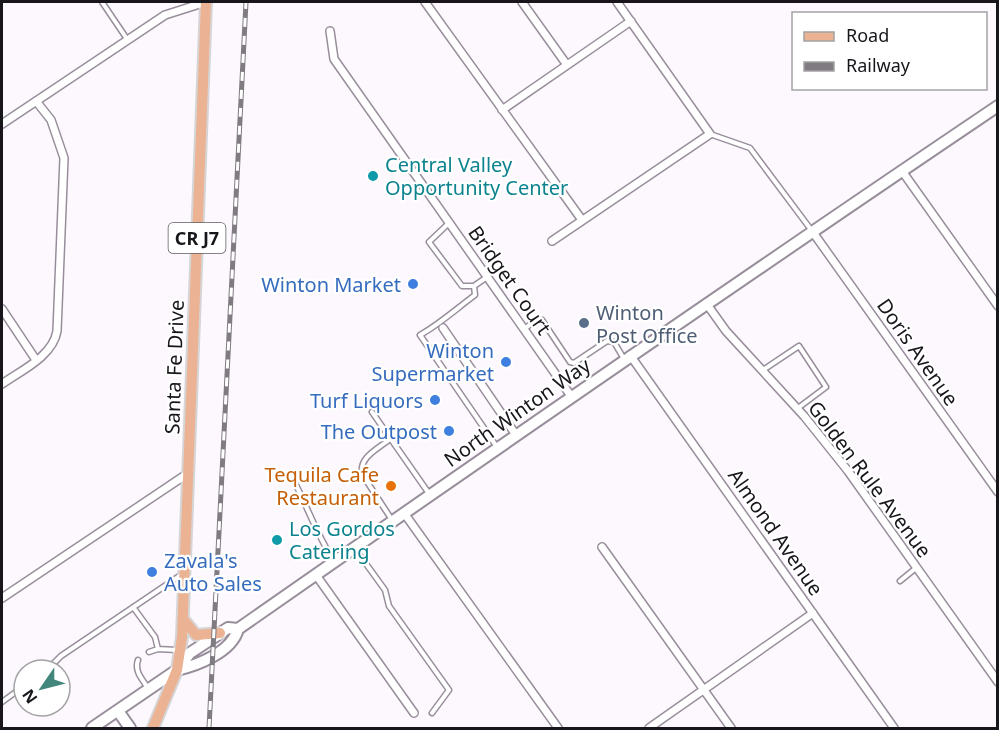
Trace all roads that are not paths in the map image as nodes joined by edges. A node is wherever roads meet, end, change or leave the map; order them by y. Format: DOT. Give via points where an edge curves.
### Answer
graph roads {
  1 [pos="102,2"];
  2 [pos="206,2"];
  3 [pos="425,2"];
  4 [pos="522,2"];
  5 [pos="617,2"];
  6 [pos="631,21"];
  7 [pos="330,31"];
  8 [pos="128,39"];
  9 [pos="567,65"];
  10 [pos="36,101"];
  11 [pos="502,110"];
  12 [pos="996,111"];
  13 [pos="2,124"];
  14 [pos="710,134"];
  15 [pos="902,171"];
  16 [pos="582,220"];
  17 [pos="449,224"];
  18 [pos="812,231"];
  19 [pos="552,241"];
  20 [pos="487,277"];
  21 [pos="474,286"];
  22 [pos="706,303"];
  23 [pos="998,306"];
  24 [pos="2,309"];
  25 [pos="441,327"];
  26 [pos="524,329"];
  27 [pos="627,357"];
  28 [pos="36,360"];
  29 [pos="761,371"];
  30 [pos="2,384"];
  31 [pos="571,396"];
  32 [pos="797,409"];
  33 [pos="372,412"];
  34 [pos="516,435"];
  35 [pos="390,440"];
  36 [pos="498,448"];
  37 [pos="187,474"];
  38 [pos="296,485"];
  39 [pos="998,492"];
  40 [pos="429,495"];
  41 [pos="404,513"];
  42 [pos="393,521"];
  43 [pos="602,547"];
  44 [pos="355,548"];
  45 [pos="334,562"];
  46 [pos="916,568"];
  47 [pos="184,573"];
  48 [pos="316,575"];
  49 [pos="900,581"];
  50 [pos="2,598"];
  51 [pos="133,607"];
  52 [pos="813,613"];
  53 [pos="183,618"];
  54 [pos="238,629"];
  55 [pos="220,633"];
  56 [pos="158,649"];
  57 [pos="181,650"];
  58 [pos="149,652"];
  59 [pos="60,658"];
  60 [pos="138,660"];
  61 [pos="177,670"];
  62 [pos="998,682"];
  63 [pos="148,689"];
  64 [pos="704,690"];
  65 [pos="118,711"];
  66 [pos="414,713"];
  67 [pos="432,713"];
  68 [pos="92,729"];
  69 [pos="130,729"];
  70 [pos="153,729"];
  71 [pos="558,729"];
  72 [pos="649,729"];
  73 [pos="731,729"];
  74 [pos="894,729"];
  1 -- 8 [label="lane"];
  2 -- 8 [label="street" via="165,15"];
  2 -- 37 [label="main road, Santa Fe Drive / CR J7"];
  3 -- 11 [label="street"];
  4 -- 9 [label="street"];
  5 -- 6 [label="street"];
  6 -- 9 [label="street"];
  6 -- 14 [label="street"];
  7 -- 17 [label="street, Bridget Court" via="334,59"];
  8 -- 10 [label="street"];
  9 -- 11 [label="street"];
  10 -- 13 [label="street"];
  10 -- 28 [label="street" via="51,120 64,158 57,331 55,344"];
  11 -- 16 [label="street"];
  12 -- 15 [label="main road, North Winton Way"];
  14 -- 16 [label="street"];
  14 -- 18 [label="lane" via="750,148"];
  15 -- 18 [label="main road, North Winton Way"];
  15 -- 23 [label="street"];
  16 -- 19 [label="street"];
  17 -- 20 [label="street, Bridget Court"];
  17 -- 21 [label="lane" via="429,242 462,286"];
  18 -- 22 [label="main road, North Winton Way"];
  18 -- 39 [label="street, Doris Avenue"];
  20 -- 21 [label="lane"];
  20 -- 26 [label="street, Bridget Court"];
  21 -- 25 [label="lane" via="475,295 446,316"];
  22 -- 27 [label="main road, North Winton Way"];
  22 -- 29 [label="street, Golden Rule Avenue"];
  24 -- 28 [label="street"];
  25 -- 34 [label="street"];
  25 -- 36 [label="lane" via="420,335"];
  26 -- 27 [label="lane" via="542,320 570,362 607,341 614,342"];
  26 -- 31 [label="street, Bridget Court"];
  27 -- 31 [label="main road, North Winton Way"];
  27 -- 52 [label="street, Almond Avenue"];
  28 -- 30 [label="street"];
  29 -- 32 [label="street, Golden Rule Avenue"];
  29 -- 32 [label="lane" via="799,346 826,387"];
  31 -- 34 [label="main road, North Winton Way"];
  32 -- 46 [label="street, Golden Rule Avenue" via="848,471"];
  33 -- 35 [label="lane"];
  34 -- 36 [label="main road, North Winton Way"];
  35 -- 40 [label="lane"];
  35 -- 42 [label="lane" via="364,460 361,467"];
  36 -- 40 [label="main road, North Winton Way"];
  37 -- 47 [label="main road, Santa Fe Drive / CR J7"];
  37 -- 50 [label="street"];
  38 -- 45 [label="lane" via="318,539"];
  40 -- 41 [label="main road, North Winton Way"];
  41 -- 42 [label="main road, North Winton Way"];
  41 -- 71 [label="street"];
  42 -- 44 [label="main road, North Winton Way"];
  43 -- 64 [label="street"];
  44 -- 45 [label="main road, North Winton Way"];
  44 -- 67 [label="lane" via="385,590 389,606 449,690"];
  45 -- 48 [label="main road, North Winton Way"];
  46 -- 49 [label="lane"];
  46 -- 62 [label="street, Golden Rule Avenue"];
  47 -- 51 [label="lane"];
  47 -- 53 [label="main road, Santa Fe Drive / CR J7"];
  48 -- 54 [label="main road, North Winton Way"];
  48 -- 66 [label="street"];
  51 -- 56 [label="lane" via="155,638"];
  51 -- 59 [label="lane"];
  52 -- 64 [label="street"];
  52 -- 74 [label="street, Almond Avenue"];
  53 -- 55 [label="main road" via="196,635"];
  53 -- 57 [label="main road, Santa Fe Drive / CR J7"];
  54 -- 55 [label="main road, North Winton Way" via="228,628"];
  54 -- 61 [label="main road, North Winton Way" via="235,640 197,665"];
  55 -- 61 [label="main road, North Winton Way" via="190,653"];
  56 -- 57 [label="lane"];
  56 -- 58 [label="lane"];
  57 -- 61 [label="main road, Santa Fe Drive / CR J7"];
  60 -- 63 [label="lane" via="139,675"];
  61 -- 63 [label="main road, North Winton Way"];
  61 -- 70 [label="main road, Santa Fe Drive / CR J7"];
  63 -- 65 [label="main road, North Winton Way"];
  64 -- 72 [label="street"];
  64 -- 73 [label="street"];
  65 -- 68 [label="main road, North Winton Way"];
  65 -- 69 [label="main road"];
}
